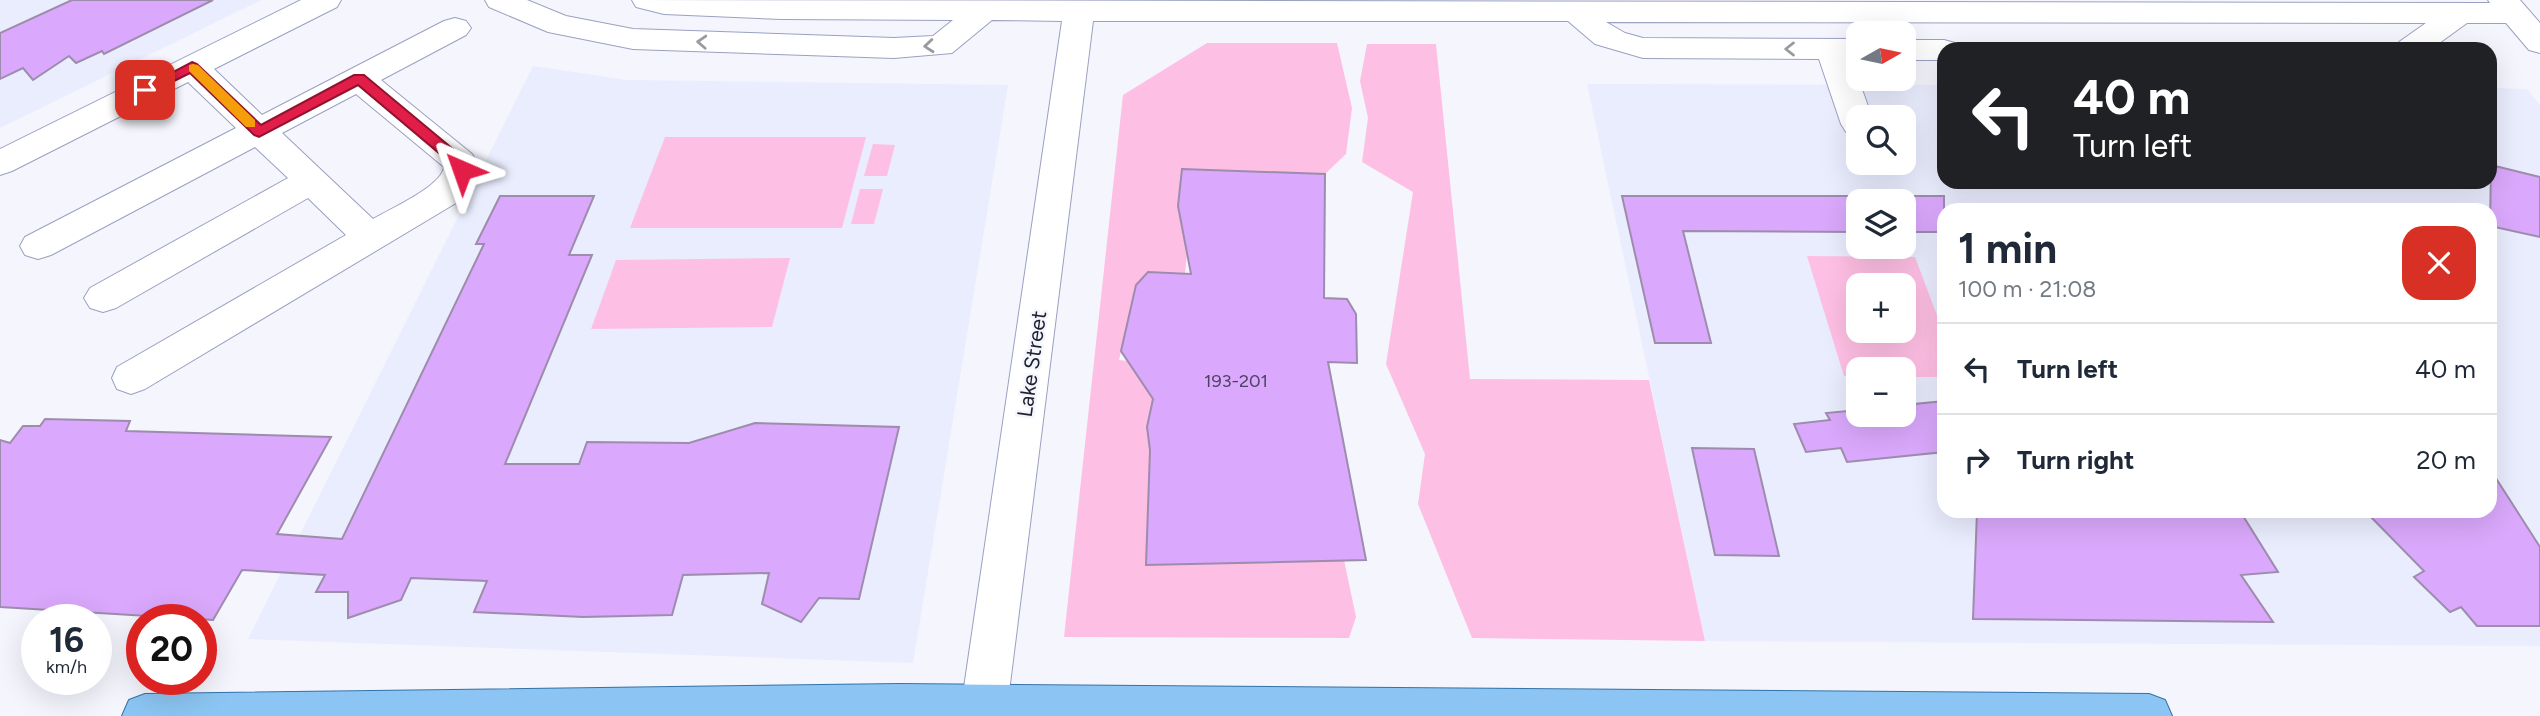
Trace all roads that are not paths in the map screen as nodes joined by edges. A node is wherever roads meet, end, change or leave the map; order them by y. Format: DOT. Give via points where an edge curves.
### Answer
graph roads {
  1 [pos="326,0"];
  2 [pos="500,0"];
  3 [pos="647,0"];
  4 [pos="2509,7"];
  5 [pos="985,10"];
  6 [pos="1079,11"];
  7 [pos="1576,12"];
  8 [pos="2459,14"];
  9 [pos="455,28"];
  10 [pos="2420,42"];
  11 [pos="2540,43"];
  12 [pos="1845,49"];
  13 [pos="1916,50"];
  14 [pos="1937,50"];
  15 [pos="192,67"];
  16 [pos="359,79"];
  17 [pos="1855,105"];
  18 [pos="259,132"];
  19 [pos="0,163"];
  20 [pos="311,181"];
  21 [pos="369,236"];
  22 [pos="38,246"];
  23 [pos="103,298"];
  24 [pos="131,378"];
  25 [pos="983,712"];
  26 [pos="145,716"];
  27 [pos="2150,716"];
  1 -- 15 [label="street"];
  5 -- 2 [label="street, one-way" via="941,46 894,48 633,39 559,25"];
  3 -- 5 [label="street" via="782,9"];
  4 -- 8 [label="street"];
  4 -- 11 [label="street"];
  5 -- 6 [label="street"];
  6 -- 7 [label="street"];
  6 -- 25 [label="street, Lake Street"];
  7 -- 8 [label="street"];
  12 -- 7 [label="street, one-way" via="1643,48 1615,43"];
  8 -- 10 [label="street"];
  9 -- 16 [label="street"];
  12 -- 17 [label="street"];
  13 -- 14 [label="street"];
  15 -- 18 [label="street"];
  15 -- 19 [label="street"];
  16 -- 18 [label="street"];
  16 -- 21 [label="street" via="460,162 462,170 444,194"];
  18 -- 20 [label="street"];
  18 -- 22 [label="street"];
  20 -- 21 [label="street"];
  20 -- 23 [label="street"];
  21 -- 24 [label="street"];
  25 -- 26 [label="main road" via="899,706"];
  25 -- 27 [label="main road"];
}
